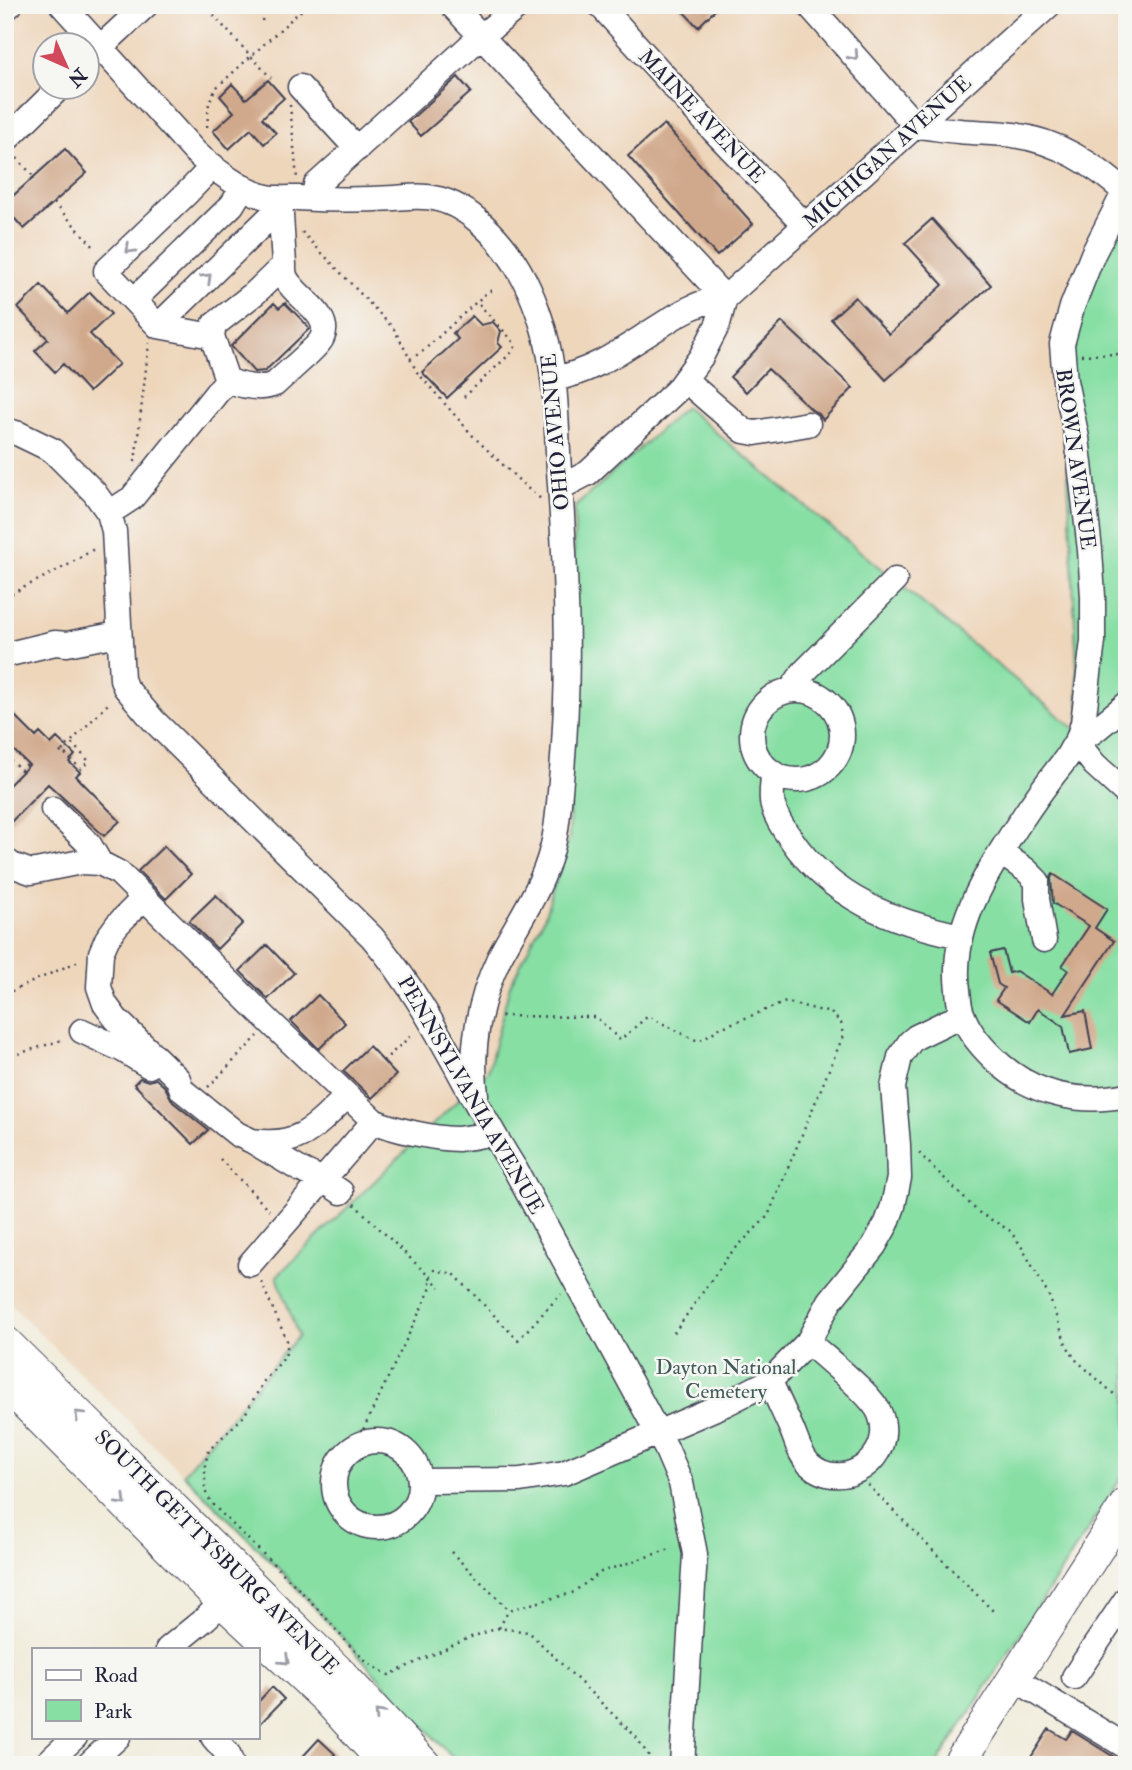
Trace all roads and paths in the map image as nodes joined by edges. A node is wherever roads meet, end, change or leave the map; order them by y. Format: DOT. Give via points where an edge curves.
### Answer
graph roads {
  1 [pos="10,5"];
  2 [pos="62,5"];
  3 [pos="146,5"];
  4 [pos="204,5"];
  5 [pos="265,5"];
  6 [pos="307,5"];
  7 [pos="452,5"];
  8 [pos="520,5"];
  9 [pos="600,5"];
  10 [pos="809,5"];
  11 [pos="1049,5"];
  12 [pos="5,9"];
  13 [pos="262,21"];
  14 [pos="85,32"];
  15 [pos="480,37"];
  16 [pos="102,46"];
  17 [pos="251,56"];
  18 [pos="102,61"];
  19 [pos="271,78"];
  20 [pos="295,92"];
  21 [pos="47,102"];
  22 [pos="916,125"];
  23 [pos="206,127"];
  24 [pos="9,147"];
  25 [pos="357,149"];
  26 [pos="213,166"];
  27 [pos="34,177"];
  28 [pos="297,177"];
  29 [pos="243,187"];
  30 [pos="1126,191"];
  31 [pos="280,198"];
  32 [pos="314,199"];
  33 [pos="54,202"];
  34 [pos="806,225"];
  35 [pos="297,226"];
  36 [pos="95,248"];
  37 [pos="284,265"];
  38 [pos="1127,274"];
  39 [pos="492,290"];
  40 [pos="1127,295"];
  41 [pos="725,298"];
  42 [pos="134,300"];
  43 [pos="477,302"];
  44 [pos="154,332"];
  45 [pos="212,336"];
  46 [pos="1127,352"];
  47 [pos="1062,356"];
  48 [pos="410,359"];
  49 [pos="553,379"];
  50 [pos="227,380"];
  51 [pos="685,380"];
  52 [pos="464,397"];
  53 [pos="808,424"];
  54 [pos="5,430"];
  55 [pos="133,473"];
  56 [pos="554,495"];
  57 [pos="109,513"];
  58 [pos="101,544"];
  59 [pos="895,580"];
  60 [pos="5,597"];
  61 [pos="118,634"];
  62 [pos="5,655"];
  63 [pos="791,690"];
  64 [pos="109,703"];
  65 [pos="1127,704"];
  66 [pos="1077,742"];
  67 [pos="71,743"];
  68 [pos="5,755"];
  69 [pos="27,764"];
  70 [pos="774,774"];
  71 [pos="1127,794"];
  72 [pos="54,809"];
  73 [pos="1001,853"];
  74 [pos="5,860"];
  75 [pos="100,863"];
  76 [pos="145,898"];
  77 [pos="961,936"];
  78 [pos="1044,940"];
  79 [pos="101,953"];
  80 [pos="5,994"];
  81 [pos="492,1016"];
  82 [pos="963,1016"];
  83 [pos="421,1029"];
  84 [pos="82,1031"];
  85 [pos="258,1036"];
  86 [pos="5,1058"];
  87 [pos="383,1061"];
  88 [pos="189,1095"];
  89 [pos="1127,1095"];
  90 [pos="347,1096"];
  91 [pos="477,1106"];
  92 [pos="374,1121"];
  93 [pos="491,1133"];
  94 [pos="252,1141"];
  95 [pos="898,1145"];
  96 [pos="220,1159"];
  97 [pos="332,1186"];
  98 [pos="285,1223"];
  99 [pos="250,1264"];
  100 [pos="430,1277"];
  101 [pos="576,1279"];
  102 [pos="440,1287"];
  103 [pos="671,1337"];
  104 [pos="5,1342"];
  105 [pos="808,1342"];
  106 [pos="770,1381"];
  107 [pos="5,1383"];
  108 [pos="1115,1395"];
  109 [pos="658,1432"];
  110 [pos="363,1443"];
  111 [pos="855,1472"];
  112 [pos="421,1481"];
  113 [pos="1127,1503"];
  114 [pos="694,1544"];
  115 [pos="451,1552"];
  116 [pos="246,1580"];
  117 [pos="1127,1598"];
  118 [pos="223,1602"];
  119 [pos="509,1610"];
  120 [pos="994,1612"];
  121 [pos="499,1628"];
  122 [pos="169,1648"];
  123 [pos="1074,1677"];
  124 [pos="1013,1678"];
  125 [pos="74,1738"];
  126 [pos="117,1738"];
  127 [pos="215,1738"];
  128 [pos="1127,1747"];
  129 [pos="46,1765"];
  130 [pos="88,1765"];
  131 [pos="232,1765"];
  132 [pos="387,1765"];
  133 [pos="425,1765"];
  134 [pos="655,1765"];
  135 [pos="682,1765"];
  136 [pos="958,1765"];
  1 -- 12 [label="street"];
  2 -- 14 [label="street, OHIO AVENUE"];
  3 -- 16 [label="street"];
  4 -- 17 [label="path"];
  5 -- 13 [label="path"];
  6 -- 17 [label="path"];
  7 -- 15 [label="street"];
  8 -- 15 [label="street"];
  9 -- 34 [label="street, MAINE AVENUE"];
  10 -- 22 [label="street, one-way"];
  11 -- 22 [label="street, MICHIGAN AVENUE"];
  15 -- 25 [label="street"];
  15 -- 41 [label="street"];
  17 -- 19 [label="path"];
  17 -- 23 [label="path" via="216,88"];
  18 -- 26 [label="street, OHIO AVENUE"];
  20 -- 25 [label="street"];
  20 -- 28 [label="path"];
  21 -- 24 [label="street"];
  22 -- 30 [label="street" via="1045,143 1088,163"];
  22 -- 34 [label="street, MICHIGAN AVENUE"];
  24 -- 27 [label="path"];
  25 -- 32 [label="street" via="316,185"];
  26 -- 29 [label="street, OHIO AVENUE"];
  26 -- 42 [label="street, one-way" via="107,271"];
  29 -- 31 [label="street, OHIO AVENUE"];
  29 -- 42 [label="street" via="232,205"];
  30 -- 47 [label="street, BROWN AVENUE" via="1082,280"];
  31 -- 32 [label="street, OHIO AVENUE"];
  31 -- 37 [label="street"];
  44 -- 31 [label="street, one-way" via="272,215"];
  32 -- 49 [label="street, OHIO AVENUE" via="437,198 469,214 518,266 544,331"];
  33 -- 36 [label="path"];
  34 -- 41 [label="street, MICHIGAN AVENUE"];
  35 -- 48 [label="path" via="394,329"];
  37 -- 45 [label="street" via="214,325"];
  37 -- 50 [label="street" via="285,277 325,326 322,339 266,388"];
  38 -- 40 [label="path" via="1120,284"];
  39 -- 43 [label="path"];
  41 -- 49 [label="street, MICHIGAN AVENUE" via="693,306 599,364"];
  41 -- 51 [label="street" via="718,324"];
  42 -- 44 [label="street"];
  43 -- 48 [label="path"];
  43 -- 52 [label="path" via="515,347"];
  44 -- 45 [label="street"];
  44 -- 55 [label="path"];
  45 -- 50 [label="street"];
  46 -- 47 [label="path"];
  47 -- 66 [label="street, BROWN AVENUE" via="1077,438 1093,597 1093,641"];
  48 -- 56 [label="path" via="474,437 526,487"];
  49 -- 56 [label="street, OHIO AVENUE"];
  50 -- 57 [label="street" via="132,498"];
  51 -- 53 [label="street" via="744,431"];
  51 -- 56 [label="street" via="597,465"];
  54 -- 57 [label="street, PENNSYLVANIA AVENUE" via="52,450"];
  56 -- 91 [label="street, OHIO AVENUE" via="567,613 565,736 556,830 541,882 499,958 486,993 474,1055"];
  57 -- 61 [label="street, PENNSYLVANIA AVENUE" via="114,530"];
  58 -- 60 [label="path"];
  59 -- 63 [label="street"];
  61 -- 62 [label="street"];
  61 -- 91 [label="street, PENNSYLVANIA AVENUE" via="125,687 388,956 416,995"];
  63 -- 70 [label="street" via="766,702 753,726 756,753"];
  63 -- 70 [label="street" via="810,692 829,702 840,721 842,743 833,763 816,776 794,780"];
  64 -- 67 [label="path"];
  65 -- 66 [label="street"];
  66 -- 71 [label="street"];
  66 -- 73 [label="street"];
  67 -- 67 [label="path" via="61,752 80,769 89,761"];
  68 -- 69 [label="path" via="22,771"];
  70 -- 77 [label="street" via="772,804 779,819 796,847 828,879 864,905 891,917"];
  72 -- 75 [label="street" via="89,844"];
  73 -- 77 [label="street" via="985,878"];
  73 -- 78 [label="street" via="1037,881"];
  74 -- 75 [label="street" via="31,872"];
  75 -- 76 [label="street" via="119,873"];
  76 -- 79 [label="street" via="117,925"];
  76 -- 90 [label="street"];
  77 -- 82 [label="street" via="956,970"];
  79 -- 80 [label="path"];
  79 -- 88 [label="street" via="99,987 105,1004"];
  81 -- 103 [label="path" via="596,1017 621,1040 648,1016 699,1041 786,1002 831,1013 841,1023 844,1036 768,1216 729,1255"];
  82 -- 89 [label="street" via="1000,1064 1024,1082 1078,1098"];
  82 -- 95 [label="street" via="916,1037 900,1057 893,1087"];
  83 -- 87 [label="path"];
  84 -- 86 [label="path"];
  84 -- 88 [label="street" via="150,1066 172,1088"];
  85 -- 88 [label="path"];
  88 -- 94 [label="street"];
  90 -- 92 [label="street"];
  90 -- 94 [label="street" via="313,1129 296,1138 272,1144"];
  91 -- 93 [label="street, PENNSYLVANIA AVENUE"];
  92 -- 93 [label="street" via="456,1139"];
  92 -- 97 [label="street"];
  93 -- 101 [label="street, PENNSYLVANIA AVENUE"];
  94 -- 97 [label="street"];
  95 -- 105 [label="street" via="899,1178 887,1223 822,1313"];
  95 -- 108 [label="path" via="914,1148 978,1212 1009,1230 1049,1296 1075,1359"];
  96 -- 98 [label="path"];
  97 -- 98 [label="street"];
  97 -- 100 [label="path"];
  98 -- 99 [label="street"];
  99 -- 121 [label="path" via="288,1343 285,1357 264,1381 244,1416 209,1450 205,1491 212,1504 316,1606 348,1646 389,1675"];
  100 -- 101 [label="path" via="435,1269 454,1274 518,1340"];
  100 -- 102 [label="path"];
  100 -- 110 [label="path" via="430,1290 362,1432"];
  101 -- 109 [label="street, PENNSYLVANIA AVENUE"];
  116 -- 104 [label="main road, SOUTH GETTYSBURG AVENUE, one-way"];
  105 -- 106 [label="street"];
  105 -- 111 [label="street" via="872,1401 880,1414 882,1439 877,1455"];
  106 -- 109 [label="street"];
  106 -- 111 [label="street" via="810,1465 832,1475"];
  107 -- 118 [label="main road, SOUTH GETTYSBURG AVENUE, one-way"];
  109 -- 112 [label="street" via="564,1473 520,1480"];
  109 -- 114 [label="street, PENNSYLVANIA AVENUE" via="681,1483"];
  110 -- 112 [label="street" via="398,1445 417,1466"];
  110 -- 112 [label="street" via="344,1456 334,1483 336,1498 353,1519 379,1527 392,1524 414,1507"];
  111 -- 120 [label="path"];
  113 -- 124 [label="main road"];
  114 -- 119 [label="path" via="601,1572 572,1594"];
  114 -- 135 [label="street, PENNSYLVANIA AVENUE"];
  115 -- 119 [label="path"];
  116 -- 118 [label="street"];
  133 -- 116 [label="main road, SOUTH GETTYSBURG AVENUE, one-way"];
  117 -- 123 [label="street"];
  118 -- 122 [label="street"];
  118 -- 132 [label="main road, SOUTH GETTYSBURG AVENUE, one-way" via="327,1699"];
  119 -- 121 [label="path"];
  121 -- 134 [label="path" via="529,1632 636,1737"];
  124 -- 128 [label="street"];
  124 -- 136 [label="main road"];
  125 -- 129 [label="street"];
  126 -- 130 [label="street"];
  127 -- 131 [label="street"];
}
